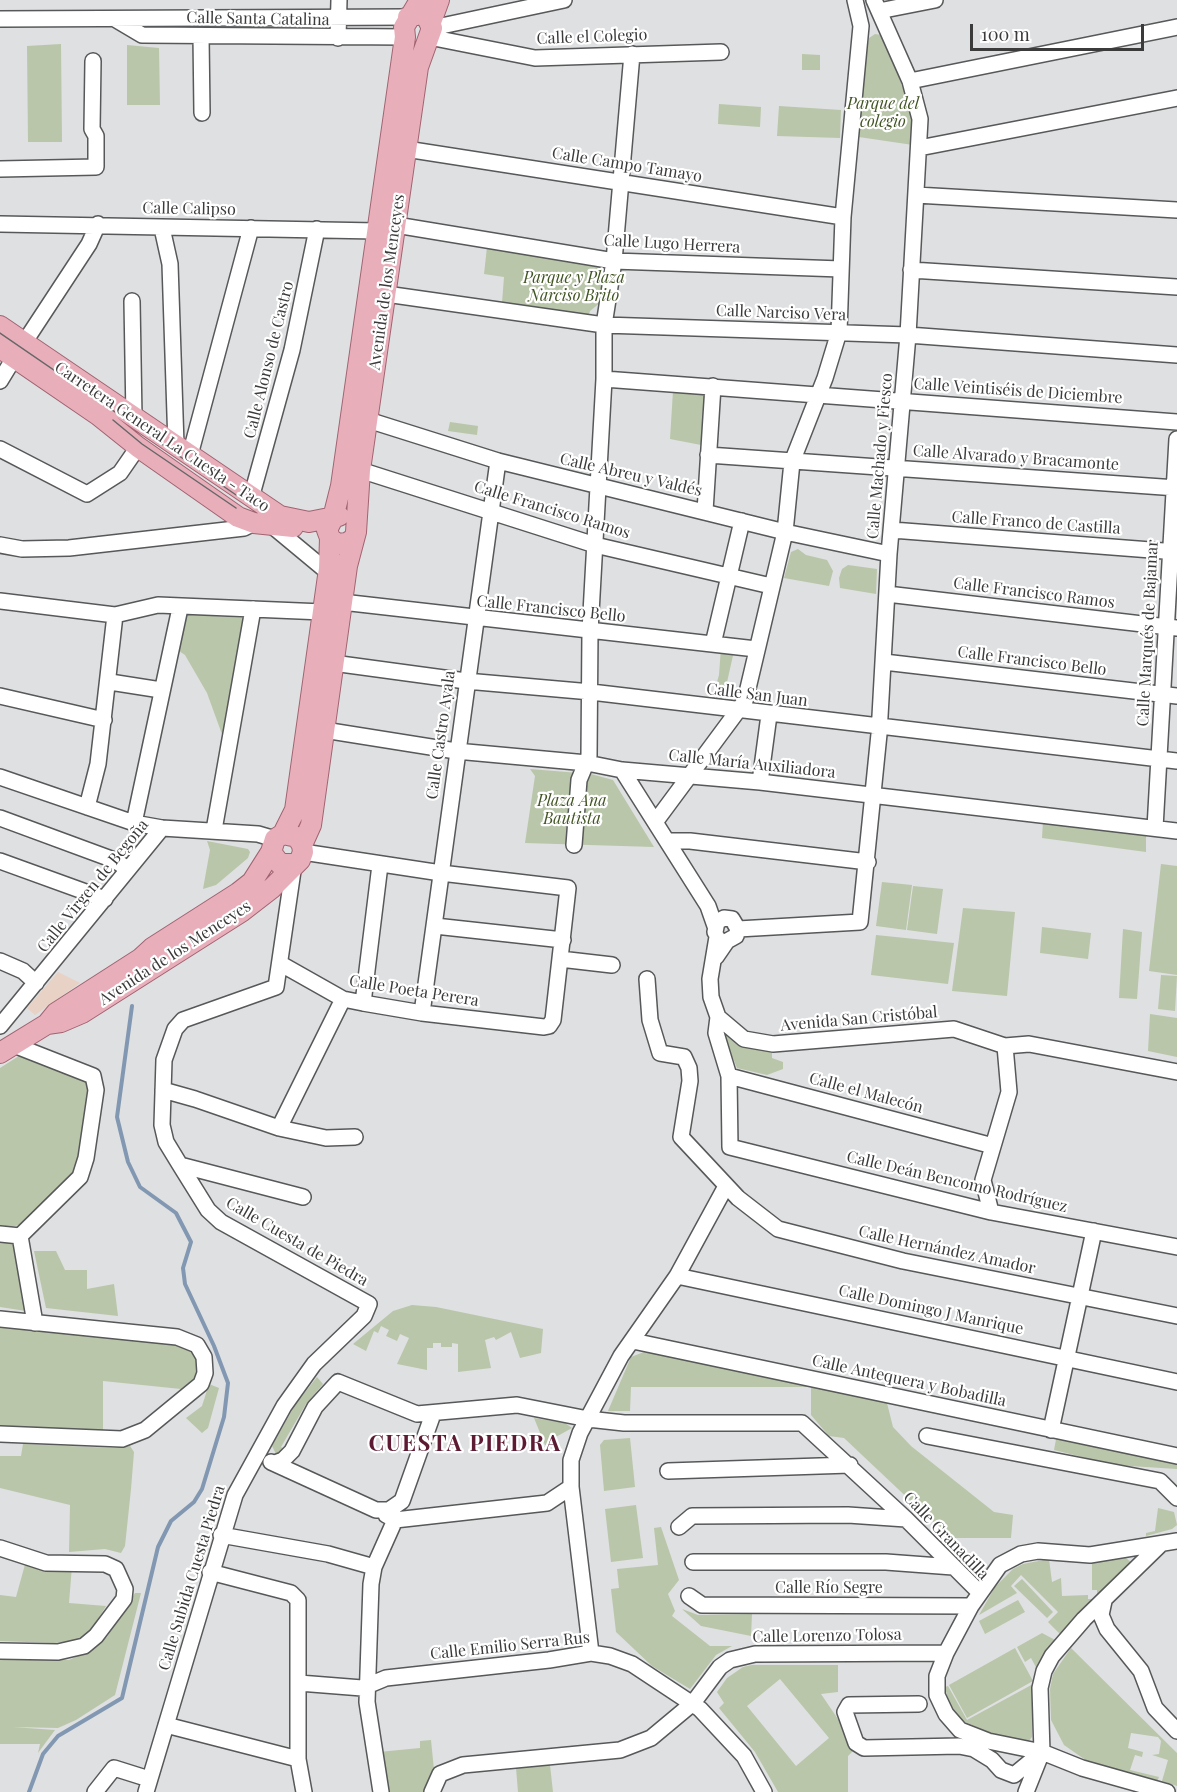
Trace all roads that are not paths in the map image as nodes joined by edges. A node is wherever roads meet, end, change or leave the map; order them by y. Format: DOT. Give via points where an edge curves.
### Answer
graph roads {
  1 [pos="339,0"];
  2 [pos="420,0"];
  3 [pos="439,0"];
  4 [pos="564,0"];
  5 [pos="855,0"];
  6 [pos="935,0"];
  7 [pos="879,11"];
  8 [pos="339,16"];
  9 [pos="0,19"];
  10 [pos="139,24"];
  11 [pos="861,26"];
  12 [pos="407,27"];
  13 [pos="1177,27"];
  14 [pos="430,32"];
  15 [pos="201,36"];
  16 [pos="338,38"];
  17 [pos="722,52"];
  18 [pos="632,54"];
  19 [pos="93,61"];
  20 [pos="910,81"];
  21 [pos="1177,98"];
  22 [pos="202,113"];
  23 [pos="406,148"];
  24 [pos="919,148"];
  25 [pos="0,168"];
  26 [pos="619,183"];
  27 [pos="916,195"];
  28 [pos="1177,210"];
  29 [pos="843,217"];
  30 [pos="0,224"];
  31 [pos="98,224"];
  32 [pos="162,228"];
  33 [pos="251,228"];
  34 [pos="386,228"];
  35 [pos="317,229"];
  36 [pos="614,261"];
  37 [pos="841,269"];
  38 [pos="911,270"];
  39 [pos="1177,287"];
  40 [pos="386,294"];
  41 [pos="132,301"];
  42 [pos="0,326"];
  43 [pos="604,326"];
  44 [pos="839,332"];
  45 [pos="908,335"];
  46 [pos="13,350"];
  47 [pos="1177,355"];
  48 [pos="604,379"];
  49 [pos="0,381"];
  50 [pos="713,386"];
  51 [pos="819,395"];
  52 [pos="903,400"];
  53 [pos="134,418"];
  54 [pos="368,420"];
  55 [pos="1177,422"];
  56 [pos="1177,439"];
  57 [pos="138,447"];
  58 [pos="0,449"];
  59 [pos="183,450"];
  60 [pos="708,455"];
  61 [pos="498,461"];
  62 [pos="792,462"];
  63 [pos="896,467"];
  64 [pos="360,470"];
  65 [pos="599,486"];
  66 [pos="1176,487"];
  67 [pos="490,510"];
  68 [pos="705,511"];
  69 [pos="259,512"];
  70 [pos="333,518"];
  71 [pos="742,521"];
  72 [pos="892,530"];
  73 [pos="354,532"];
  74 [pos="785,532"];
  75 [pos="330,538"];
  76 [pos="0,545"];
  77 [pos="595,545"];
  78 [pos="1174,551"];
  79 [pos="889,554"];
  80 [pos="329,573"];
  81 [pos="730,575"];
  82 [pos="771,586"];
  83 [pos="887,594"];
  84 [pos="0,601"];
  85 [pos="342,602"];
  86 [pos="180,608"];
  87 [pos="253,609"];
  88 [pos="323,612"];
  89 [pos="116,615"];
  90 [pos="474,619"];
  91 [pos="1171,628"];
  92 [pos="590,632"];
  93 [pos="713,644"];
  94 [pos="756,649"];
  95 [pos="884,662"];
  96 [pos="333,663"];
  97 [pos="466,681"];
  98 [pos="110,682"];
  99 [pos="161,690"];
  100 [pos="591,692"];
  101 [pos="1170,695"];
  102 [pos="0,696"];
  103 [pos="737,711"];
  104 [pos="769,715"];
  105 [pos="104,720"];
  106 [pos="878,727"];
  107 [pos="324,730"];
  108 [pos="456,751"];
  109 [pos="1159,759"];
  110 [pos="1177,761"];
  111 [pos="587,763"];
  112 [pos="622,770"];
  113 [pos="689,774"];
  114 [pos="0,777"];
  115 [pos="760,782"];
  116 [pos="874,795"];
  117 [pos="87,807"];
  118 [pos="0,818"];
  119 [pos="656,821"];
  120 [pos="134,823"];
  121 [pos="162,828"];
  122 [pos="1155,828"];
  123 [pos="214,830"];
  124 [pos="1177,831"];
  125 [pos="668,841"];
  126 [pos="276,842"];
  127 [pos="574,845"];
  128 [pos="300,854"];
  129 [pos="0,861"];
  130 [pos="868,862"];
  131 [pos="380,865"];
  132 [pos="128,869"];
  133 [pos="441,873"];
  134 [pos="262,896"];
  135 [pos="105,899"];
  136 [pos="289,905"];
  137 [pos="435,926"];
  138 [pos="721,931"];
  139 [pos="563,940"];
  140 [pos="560,959"];
  141 [pos="0,961"];
  142 [pos="281,964"];
  143 [pos="612,965"];
  144 [pos="647,979"];
  145 [pos="36,983"];
  146 [pos="343,999"];
  147 [pos="363,1003"];
  148 [pos="422,1013"];
  149 [pos="718,1017"];
  150 [pos="0,1026"];
  151 [pos="41,1028"];
  152 [pos="1005,1046"];
  153 [pos="5,1048"];
  154 [pos="42,1054"];
  155 [pos="1177,1072"];
  156 [pos="729,1076"];
  157 [pos="163,1090"];
  158 [pos="279,1128"];
  159 [pos="356,1137"];
  160 [pos="993,1146"];
  161 [pos="180,1165"];
  162 [pos="726,1186"];
  163 [pos="303,1197"];
  164 [pos="991,1212"];
  165 [pos="1094,1230"];
  166 [pos="0,1234"];
  167 [pos="20,1236"];
  168 [pos="1177,1247"];
  169 [pos="677,1276"];
  170 [pos="1079,1295"];
  171 [pos="369,1304"];
  172 [pos="1177,1316"];
  173 [pos="0,1319"];
  174 [pos="35,1323"];
  175 [pos="633,1341"];
  176 [pos="1065,1358"];
  177 [pos="1177,1382"];
  178 [pos="433,1414"];
  179 [pos="588,1419"];
  180 [pos="1051,1430"];
  181 [pos="0,1434"];
  182 [pos="927,1436"];
  183 [pos="292,1451"];
  184 [pos="1177,1456"];
  185 [pos="254,1457"];
  186 [pos="275,1463"];
  187 [pos="850,1466"];
  188 [pos="668,1471"];
  189 [pos="298,1474"];
  190 [pos="571,1487"];
  191 [pos="1177,1498"];
  192 [pos="402,1501"];
  193 [pos="547,1503"];
  194 [pos="376,1510"];
  195 [pos="422,1517"];
  196 [pos="575,1518"];
  197 [pos="906,1519"];
  198 [pos="395,1520"];
  199 [pos="679,1527"];
  200 [pos="221,1535"];
  201 [pos="1171,1544"];
  202 [pos="0,1548"];
  203 [pos="693,1562"];
  204 [pos="374,1567"];
  205 [pos="953,1567"];
  206 [pos="210,1572"];
  207 [pos="980,1593"];
  208 [pos="689,1596"];
  209 [pos="1104,1601"];
  210 [pos="971,1606"];
  211 [pos="0,1651"];
  212 [pos="591,1653"];
  213 [pos="946,1653"];
  214 [pos="369,1661"];
  215 [pos="390,1678"];
  216 [pos="299,1683"];
  217 [pos="367,1688"];
  218 [pos="693,1703"];
  219 [pos="919,1704"];
  220 [pos="166,1725"];
  221 [pos="1177,1731"];
  222 [pos="988,1741"];
  223 [pos="1042,1752"];
  224 [pos="298,1759"];
  225 [pos="1023,1766"];
  226 [pos="1082,1768"];
  227 [pos="148,1785"];
  228 [pos="95,1792"];
  229 [pos="304,1792"];
  230 [pos="381,1792"];
  231 [pos="432,1792"];
  232 [pos="764,1792"];
  233 [pos="1018,1792"];
  234 [pos="1026,1792"];
  235 [pos="1167,1792"];
  1 -- 8 [label="street"];
  2 -- 12 [label="main road, Avenida de los Menceyes"];
  3 -- 14 [label="main road, Avenida de los Menceyes"];
  4 -- 14 [label="street"];
  5 -- 11 [label="street"];
  6 -- 7 [label="street"];
  7 -- 11 [label="street"];
  7 -- 20 [label="street, Calle Machado y Fiesco"];
  8 -- 10 [label="street, Calle Santa Catalina"];
  8 -- 12 [label="street, Calle Santa Catalina"];
  8 -- 16 [label="street"];
  9 -- 10 [label="street, Calle Santa Catalina" via="115,19"];
  10 -- 15 [label="street, Calle Santa Catalina" via="142,36"];
  11 -- 29 [label="street"];
  12 -- 14 [label="main road" via="418,42"];
  12 -- 16 [label="street, Calle Santa Catalina"];
  12 -- 34 [label="main road, Avenida de los Menceyes"];
  13 -- 20 [label="street"];
  14 -- 18 [label="street, Calle el Colegio" via="535,58"];
  14 -- 23 [label="main road, Avenida de los Menceyes" via="418,67"];
  15 -- 16 [label="street, Calle Santa Catalina"];
  15 -- 22 [label="street"];
  17 -- 18 [label="street, Calle el Colegio"];
  18 -- 26 [label="street"];
  19 -- 25 [label="street" via="96,167"];
  20 -- 24 [label="street, Calle Machado y Fiesco" via="920,119"];
  21 -- 24 [label="street"];
  23 -- 26 [label="street, Calle Campo Tamayo"];
  23 -- 34 [label="main road, Avenida de los Menceyes"];
  24 -- 27 [label="street, Calle Machado y Fiesco"];
  26 -- 29 [label="street, Calle Campo Tamayo"];
  26 -- 36 [label="street"];
  27 -- 28 [label="street"];
  27 -- 38 [label="street, Calle Machado y Fiesco"];
  29 -- 37 [label="street"];
  30 -- 31 [label="street, Calle Calipso"];
  31 -- 32 [label="street, Calle Calipso"];
  31 -- 46 [label="street" via="89,244"];
  32 -- 33 [label="street, Calle Calipso"];
  32 -- 59 [label="street" via="170,264"];
  33 -- 35 [label="street, Calle Calipso"];
  33 -- 59 [label="street"];
  34 -- 35 [label="street, Calle Calipso"];
  34 -- 36 [label="street, Calle Lugo Herrera"];
  34 -- 40 [label="main road, Avenida de los Menceyes"];
  34 -- 70 [label="main road, Avenida de los Menceyes"];
  35 -- 69 [label="street, Calle Alonso de Castro"];
  36 -- 37 [label="street, Calle Lugo Herrera"];
  36 -- 43 [label="street"];
  37 -- 44 [label="street"];
  38 -- 39 [label="street"];
  38 -- 45 [label="street, Calle Machado y Fiesco"];
  40 -- 43 [label="street, Calle Narciso Vera"];
  40 -- 54 [label="main road, Avenida de los Menceyes"];
  41 -- 53 [label="street"];
  42 -- 46 [label="main road, Carretera General La Cuesta - Taco"];
  43 -- 44 [label="street, Calle Narciso Vera"];
  43 -- 48 [label="street"];
  44 -- 45 [label="street, Calle Narciso Vera"];
  44 -- 51 [label="street"];
  45 -- 47 [label="street, Calle Narciso Vera"];
  45 -- 52 [label="street, Calle Machado y Fiesco"];
  46 -- 49 [label="street"];
  46 -- 53 [label="main road, Carretera General La Cuesta - Taco"];
  46 -- 57 [label="main road, Carretera General La Cuesta - Taco"];
  48 -- 50 [label="street, Calle Veintiséis de Diciembre"];
  48 -- 65 [label="street"];
  50 -- 51 [label="street, Calle Veintiséis de Diciembre"];
  50 -- 60 [label="street"];
  51 -- 52 [label="street, Calle Veintiséis de Diciembre"];
  51 -- 62 [label="street"];
  52 -- 55 [label="street, Calle Veintiséis de Diciembre"];
  52 -- 63 [label="street, Calle Machado y Fiesco"];
  53 -- 59 [label="main road, Carretera General La Cuesta - Taco"];
  54 -- 61 [label="street, Calle Abreu y Valdés"];
  54 -- 64 [label="main road, Avenida de los Menceyes"];
  56 -- 66 [label="street, Calle Marqués de Bajamar"];
  57 -- 58 [label="street" via="120,473 87,494"];
  57 -- 69 [label="main road, Carretera General La Cuesta - Taco" via="238,517"];
  59 -- 69 [label="main road, Carretera General La Cuesta - Taco"];
  60 -- 62 [label="street, Calle Alvarado y Bracamonte"];
  60 -- 68 [label="street"];
  61 -- 65 [label="street, Calle Abreu y Valdés"];
  61 -- 67 [label="street, Calle Castro Ayala"];
  62 -- 63 [label="street, Calle Alvarado y Bracamonte"];
  62 -- 74 [label="street"];
  63 -- 66 [label="street, Calle Alvarado y Bracamonte"];
  63 -- 72 [label="street, Calle Machado y Fiesco"];
  64 -- 67 [label="street, Calle Francisco Ramos"];
  64 -- 73 [label="main road, Avenida de los Menceyes"];
  65 -- 68 [label="street, Calle Abreu y Valdés"];
  65 -- 77 [label="street"];
  66 -- 78 [label="street, Calle Marqués de Bajamar"];
  67 -- 77 [label="street, Calle Francisco Ramos"];
  67 -- 90 [label="street, Calle Castro Ayala"];
  68 -- 71 [label="street, Calle Abreu y Valdés"];
  69 -- 70 [label="main road, Carretera General La Cuesta - Taco" via="303,521"];
  69 -- 75 [label="main road, Carretera General La Cuesta - Taco"];
  69 -- 76 [label="street" via="244,528 69,548 22,549"];
  69 -- 80 [label="street"];
  70 -- 73 [label="main road" via="345,516"];
  70 -- 75 [label="main road" via="327,530"];
  71 -- 74 [label="street, Calle Abreu y Valdés"];
  71 -- 81 [label="street"];
  72 -- 78 [label="street, Calle Franco de Castilla"];
  72 -- 79 [label="street, Calle Machado y Fiesco"];
  73 -- 75 [label="main road" via="342,544"];
  73 -- 85 [label="main road, Avenida de los Menceyes"];
  74 -- 79 [label="street, Calle Abreu y Valdés"];
  74 -- 82 [label="street"];
  75 -- 80 [label="main road, Avenida de los Menceyes"];
  77 -- 81 [label="street, Calle Francisco Ramos"];
  77 -- 92 [label="street"];
  78 -- 91 [label="street, Calle Marqués de Bajamar"];
  79 -- 83 [label="street, Calle Machado y Fiesco"];
  80 -- 88 [label="main road, Avenida de los Menceyes"];
  81 -- 82 [label="street, Calle Francisco Ramos"];
  81 -- 93 [label="street"];
  82 -- 94 [label="street"];
  83 -- 91 [label="street, Calle Francisco Ramos"];
  83 -- 95 [label="street, Calle Machado y Fiesco"];
  84 -- 89 [label="street"];
  85 -- 90 [label="street, Calle Francisco Bello"];
  85 -- 96 [label="main road, Avenida de los Menceyes"];
  86 -- 87 [label="street"];
  86 -- 89 [label="street" via="158,605"];
  86 -- 99 [label="street"];
  87 -- 88 [label="street"];
  87 -- 123 [label="street"];
  88 -- 126 [label="main road, Avenida de los Menceyes" via="295,810"];
  89 -- 98 [label="street"];
  90 -- 92 [label="street, Calle Francisco Bello"];
  90 -- 97 [label="street, Calle Castro Ayala"];
  91 -- 101 [label="street, Calle Marqués de Bajamar"];
  92 -- 93 [label="street, Calle Francisco Bello"];
  92 -- 100 [label="street"];
  93 -- 94 [label="street, Calle Francisco Bello"];
  94 -- 103 [label="street" via="745,701"];
  95 -- 101 [label="street, Calle Francisco Bello"];
  95 -- 106 [label="street, Calle Machado y Fiesco"];
  96 -- 97 [label="street, Calle San Juan"];
  96 -- 107 [label="main road, Avenida de los Menceyes"];
  97 -- 100 [label="street, Calle San Juan"];
  97 -- 108 [label="street, Calle Castro Ayala"];
  98 -- 99 [label="street"];
  98 -- 105 [label="street"];
  99 -- 120 [label="street"];
  100 -- 103 [label="street, Calle San Juan"];
  100 -- 111 [label="street"];
  101 -- 109 [label="street, Calle Marqués de Bajamar"];
  102 -- 105 [label="street"];
  103 -- 104 [label="street, Calle San Juan"];
  103 -- 113 [label="street"];
  104 -- 106 [label="street, Calle San Juan"];
  104 -- 115 [label="street"];
  105 -- 117 [label="street"];
  106 -- 109 [label="street, Calle San Juan"];
  106 -- 116 [label="street, Calle Machado y Fiesco"];
  107 -- 108 [label="street, Calle María Auxiliadora"];
  107 -- 128 [label="main road, Avenida de los Menceyes" via="311,825"];
  108 -- 111 [label="street, Calle María Auxiliadora"];
  108 -- 133 [label="street, Calle Castro Ayala"];
  109 -- 110 [label="street, Calle San Juan"];
  109 -- 122 [label="street, Calle Marqués de Bajamar"];
  111 -- 112 [label="street, Calle María Auxiliadora"];
  111 -- 127 [label="street" via="579,780"];
  112 -- 113 [label="street, Calle María Auxiliadora"];
  112 -- 119 [label="street"];
  113 -- 115 [label="street, Calle María Auxiliadora"];
  113 -- 119 [label="street"];
  114 -- 117 [label="street"];
  115 -- 116 [label="street, Calle María Auxiliadora"];
  116 -- 122 [label="street, Calle María Auxiliadora"];
  116 -- 130 [label="street, Calle Machado y Fiesco"];
  117 -- 120 [label="street"];
  118 -- 132 [label="street" via="114,860"];
  119 -- 125 [label="street"];
  120 -- 121 [label="street"];
  121 -- 123 [label="street, Calle Virgen de Begoña"];
  121 -- 132 [label="street, Calle Virgen de Begoña"];
  122 -- 124 [label="street, Calle María Auxiliadora"];
  123 -- 126 [label="street, Calle Virgen de Begoña" via="258,834"];
  125 -- 130 [label="street"];
  125 -- 138 [label="street"];
  126 -- 128 [label="main road" via="297,837"];
  126 -- 128 [label="main road" via="280,864"];
  126 -- 151 [label="main road, Avenida de los Menceyes" via="252,882 56,1013"];
  128 -- 131 [label="street"];
  128 -- 134 [label="main road, Avenida de los Menceyes"];
  128 -- 136 [label="street, Calle Cuesta de Piedra"];
  129 -- 135 [label="street"];
  130 -- 138 [label="street, Calle Machado y Fiesco" via="860,923 738,929 732,920"];
  131 -- 133 [label="street"];
  131 -- 147 [label="street"];
  132 -- 135 [label="street, Calle Virgen de Begoña"];
  133 -- 137 [label="street, Calle Castro Ayala"];
  133 -- 139 [label="street" via="568,888"];
  134 -- 136 [label="street"];
  134 -- 151 [label="main road, Avenida de los Menceyes" via="82,1013"];
  135 -- 145 [label="street, Calle Virgen de Begoña"];
  136 -- 142 [label="street, Calle Cuesta de Piedra"];
  137 -- 139 [label="street"];
  137 -- 148 [label="street, Calle Castro Ayala"];
  138 -- 149 [label="street" via="710,979"];
  139 -- 140 [label="street"];
  140 -- 143 [label="street"];
  140 -- 148 [label="street, Calle Poeta Perera" via="549,1026"];
  141 -- 145 [label="street" via="23,971"];
  142 -- 146 [label="street, Calle Poeta Perera"];
  142 -- 157 [label="street, Calle Cuesta de Piedra" via="276,987 183,1020 175,1029 165,1060"];
  144 -- 162 [label="street, Calle Hernández Amador" via="650,1020 660,1053 684,1057 688,1068 690,1081 681,1137"];
  145 -- 150 [label="street, Calle Virgen de Begoña"];
  146 -- 147 [label="street, Calle Poeta Perera"];
  146 -- 158 [label="street"];
  147 -- 148 [label="street, Calle Poeta Perera"];
  149 -- 152 [label="street, Avenida San Cristóbal" via="744,1040 773,1044 954,1029"];
  149 -- 156 [label="street" via="716,1033"];
  151 -- 153 [label="main road, Avenida de los Menceyes"];
  151 -- 154 [label="street"];
  152 -- 155 [label="street" via="1029,1044"];
  152 -- 160 [label="street" via="1009,1092"];
  153 -- 154 [label="street"];
  154 -- 167 [label="street" via="93,1076 96,1090 91,1132 80,1177"];
  156 -- 160 [label="street, Calle el Malecón"];
  156 -- 164 [label="street, Calle Deán Bencomo Rodríguez" via="730,1147"];
  157 -- 158 [label="street"];
  157 -- 161 [label="street, Calle Cuesta de Piedra" via="162,1125 166,1142"];
  158 -- 159 [label="street" via="326,1138"];
  160 -- 164 [label="street" via="982,1180"];
  161 -- 163 [label="street"];
  161 -- 171 [label="street, Calle Cuesta de Piedra" via="208,1210 221,1222"];
  162 -- 169 [label="street"];
  162 -- 170 [label="street, Calle Hernández Amador" via="757,1216 778,1229 903,1261"];
  164 -- 165 [label="street, Calle Deán Bencomo Rodríguez"];
  165 -- 168 [label="street, Calle Deán Bencomo Rodríguez"];
  165 -- 170 [label="street"];
  166 -- 167 [label="street"];
  167 -- 174 [label="street"];
  169 -- 175 [label="street"];
  169 -- 176 [label="street, Calle Domingo J Manrique"];
  170 -- 172 [label="street, Calle Hernández Amador"];
  170 -- 176 [label="street"];
  171 -- 185 [label="street, Calle Subida Cuesta Piedra" via="364,1316 314,1364"];
  173 -- 174 [label="street"];
  174 -- 181 [label="street" via="177,1337 197,1345 204,1358 205,1373 201,1384 145,1430 122,1439"];
  175 -- 179 [label="street"];
  175 -- 180 [label="street, Calle Antequera y Bobadilla"];
  176 -- 177 [label="street, Calle Domingo J Manrique"];
  176 -- 180 [label="street"];
  178 -- 179 [label="street" via="517,1405"];
  178 -- 183 [label="street" via="417,1414 338,1382 315,1407"];
  178 -- 192 [label="street"];
  179 -- 187 [label="street, Calle Granadilla" via="634,1423 802,1423"];
  179 -- 190 [label="street" via="571,1460"];
  180 -- 184 [label="street, Calle Antequera y Bobadilla"];
  182 -- 191 [label="street" via="1160,1481"];
  183 -- 186 [label="street"];
  183 -- 189 [label="street"];
  185 -- 186 [label="street"];
  185 -- 200 [label="street, Calle Subida Cuesta Piedra"];
  186 -- 189 [label="street"];
  187 -- 188 [label="street"];
  187 -- 197 [label="street, Calle Granadilla"];
  189 -- 194 [label="street"];
  190 -- 193 [label="street"];
  190 -- 196 [label="street"];
  192 -- 194 [label="street" via="389,1510"];
  192 -- 195 [label="street"];
  193 -- 195 [label="street"];
  193 -- 196 [label="street"];
  194 -- 198 [label="street"];
  195 -- 198 [label="street"];
  196 -- 212 [label="street"];
  197 -- 199 [label="street" via="848,1515 692,1516"];
  197 -- 205 [label="street, Calle Granadilla"];
  198 -- 204 [label="street"];
  200 -- 204 [label="street" via="328,1554"];
  200 -- 206 [label="street, Calle Subida Cuesta Piedra"];
  201 -- 207 [label="street" via="1090,1555 1038,1551 1021,1554 1000,1565"];
  201 -- 209 [label="street"];
  202 -- 211 [label="street" via="46,1563 105,1564 116,1569 125,1589 124,1599 84,1646 58,1652"];
  203 -- 205 [label="street" via="886,1562"];
  204 -- 214 [label="street"];
  205 -- 207 [label="street, Calle Granadilla"];
  206 -- 216 [label="street" via="295,1596"];
  206 -- 220 [label="street, Calle Subida Cuesta Piedra"];
  207 -- 210 [label="street, Calle Granadilla"];
  208 -- 210 [label="street, Calle Río Segre" via="702,1605"];
  209 -- 221 [label="street" via="1101,1615 1107,1629 1141,1671 1155,1708"];
  209 -- 223 [label="street" via="1052,1656 1044,1671 1039,1702"];
  210 -- 213 [label="street, Calle Granadilla"];
  212 -- 215 [label="street, Calle Emilio Serra Rus"];
  212 -- 218 [label="street, Calle Emilio Serra Rus" via="632,1664"];
  213 -- 218 [label="street, Calle Lorenzo Tolosa" via="754,1654 720,1667"];
  213 -- 222 [label="street, Calle Granadilla" via="937,1676 938,1695 946,1714 960,1730"];
  214 -- 215 [label="street"];
  214 -- 217 [label="street"];
  215 -- 217 [label="street, Calle Emilio Serra Rus"];
  216 -- 217 [label="street, Calle Emilio Serra Rus"];
  216 -- 224 [label="street"];
  217 -- 230 [label="street"];
  218 -- 231 [label="street, Calle Lorenzo Tolosa" via="651,1738 620,1749 463,1765 440,1774"];
  218 -- 232 [label="street, Calle Emilio Serra Rus" via="744,1756"];
  219 -- 225 [label="street" via="849,1705 845,1712 856,1743 864,1748 959,1746 974,1749 1001,1770"];
  220 -- 224 [label="street"];
  220 -- 227 [label="street, Calle Subida Cuesta Piedra"];
  222 -- 225 [label="street, Calle Granadilla"];
  222 -- 225 [label="street"];
  223 -- 225 [label="street, Calle Granadilla"];
  223 -- 225 [label="street"];
  223 -- 226 [label="street, Calle Granadilla"];
  224 -- 229 [label="street"];
  225 -- 226 [label="street"];
  225 -- 233 [label="street"];
  225 -- 234 [label="street"];
  226 -- 235 [label="street, Calle Granadilla"];
  227 -- 228 [label="street" via="114,1768"];
}
